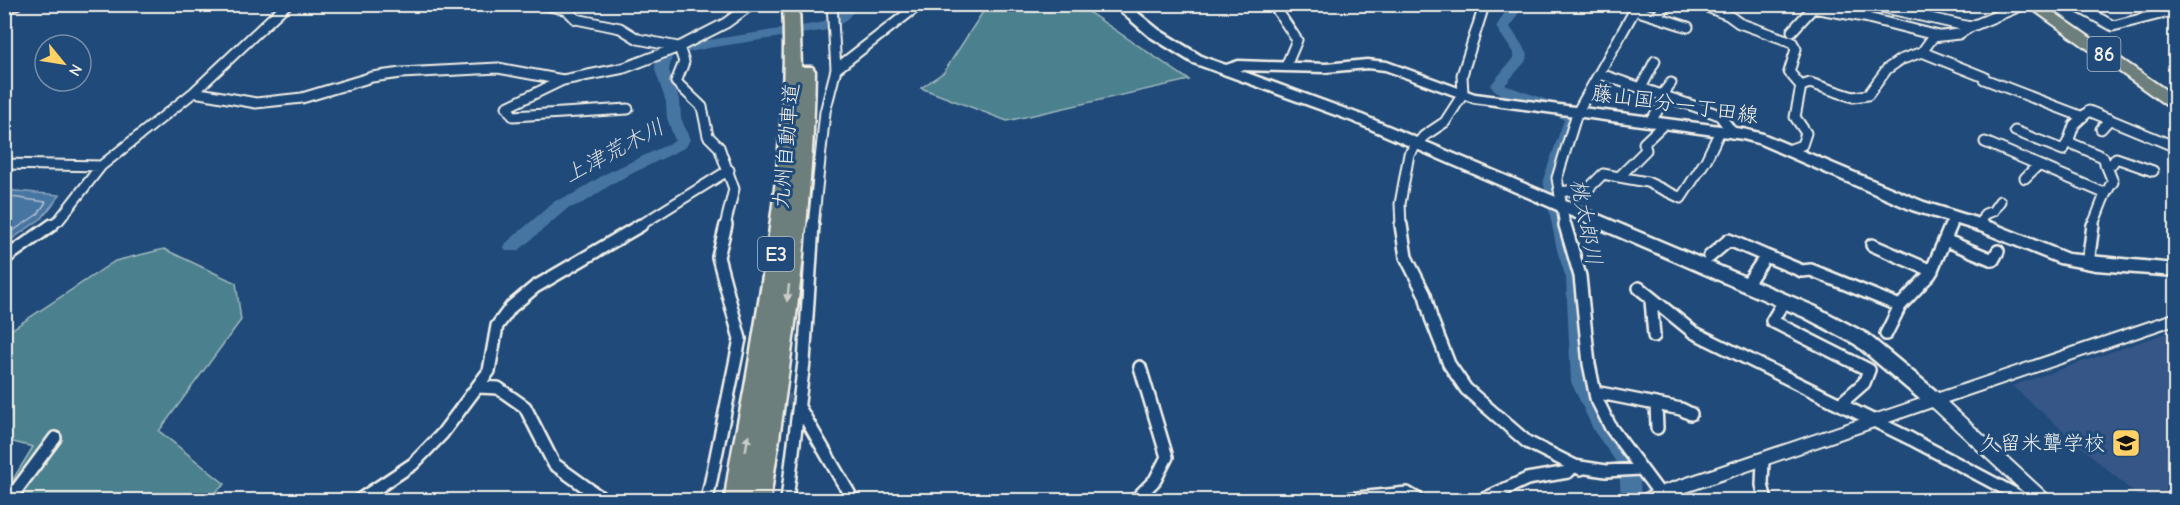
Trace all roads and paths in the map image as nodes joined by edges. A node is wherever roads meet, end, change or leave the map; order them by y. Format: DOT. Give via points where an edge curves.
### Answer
graph roads {
  1 [pos="18,4"];
  2 [pos="287,4"];
  3 [pos="541,4"];
  4 [pos="752,4"];
  5 [pos="791,4"];
  6 [pos="804,4"];
  7 [pos="832,4"];
  8 [pos="920,4"];
  9 [pos="1118,4"];
  10 [pos="1273,4"];
  11 [pos="1475,4"];
  12 [pos="1666,4"];
  13 [pos="1699,4"];
  14 [pos="1724,4"];
  15 [pos="1915,4"];
  16 [pos="1928,4"];
  17 [pos="2025,4"];
  18 [pos="2032,4"];
  19 [pos="2094,4"];
  20 [pos="2146,4"];
  21 [pos="1868,5"];
  22 [pos="2076,6"];
  23 [pos="1637,7"];
  24 [pos="4,8"];
  25 [pos="2175,10"];
  26 [pos="2162,14"];
  27 [pos="1728,15"];
  28 [pos="1657,16"];
  29 [pos="1864,17"];
  30 [pos="1688,27"];
  31 [pos="1970,27"];
  32 [pos="1792,31"];
  33 [pos="1942,36"];
  34 [pos="679,47"];
  35 [pos="1922,52"];
  36 [pos="1655,61"];
  37 [pos="1286,66"];
  38 [pos="836,69"];
  39 [pos="1226,71"];
  40 [pos="1600,74"];
  41 [pos="563,80"];
  42 [pos="1671,83"];
  43 [pos="1801,86"];
  44 [pos="1641,88"];
  45 [pos="194,92"];
  46 [pos="1464,94"];
  47 [pos="1661,96"];
  48 [pos="2175,105"];
  49 [pos="628,109"];
  50 [pos="1577,113"];
  51 [pos="2083,117"];
  52 [pos="1657,119"];
  53 [pos="2110,119"];
  54 [pos="2101,129"];
  55 [pos="2015,130"];
  56 [pos="1727,132"];
  57 [pos="2155,138"];
  58 [pos="1985,142"];
  59 [pos="2068,142"];
  60 [pos="1416,144"];
  61 [pos="2175,147"];
  62 [pos="2148,148"];
  63 [pos="1788,150"];
  64 [pos="4,164"];
  65 [pos="2106,164"];
  66 [pos="2038,165"];
  67 [pos="101,166"];
  68 [pos="729,171"];
  69 [pos="2153,171"];
  70 [pos="1619,177"];
  71 [pos="2025,178"];
  72 [pos="2104,193"];
  73 [pos="2000,201"];
  74 [pos="1561,202"];
  75 [pos="1954,218"];
  76 [pos="1980,225"];
  77 [pos="1945,240"];
  78 [pos="1871,247"];
  79 [pos="1998,251"];
  80 [pos="1766,256"];
  81 [pos="1709,257"];
  82 [pos="4,259"];
  83 [pos="2088,263"];
  84 [pos="2175,270"];
  85 [pos="1930,273"];
  86 [pos="1746,285"];
  87 [pos="1639,288"];
  88 [pos="1651,300"];
  89 [pos="1784,301"];
  90 [pos="1900,306"];
  91 [pos="2175,318"];
  92 [pos="1886,334"];
  93 [pos="1654,336"];
  94 [pos="1140,367"];
  95 [pos="479,387"];
  96 [pos="1595,392"];
  97 [pos="1935,401"];
  98 [pos="797,402"];
  99 [pos="1656,404"];
  100 [pos="1840,404"];
  101 [pos="1691,414"];
  102 [pos="1875,421"];
  103 [pos="1658,428"];
  104 [pos="55,438"];
  105 [pos="1763,459"];
  106 [pos="1581,469"];
  107 [pos="1640,469"];
  108 [pos="1656,498"];
  109 [pos="9,501"];
  110 [pos="359,501"];
  111 [pos="604,501"];
  112 [pos="707,501"];
  113 [pos="737,501"];
  114 [pos="757,501"];
  115 [pos="787,501"];
  116 [pos="853,501"];
  117 [pos="1135,501"];
  118 [pos="1339,501"];
  119 [pos="1419,501"];
  120 [pos="1482,501"];
  121 [pos="1766,501"];
  122 [pos="2026,501"];
  123 [pos="2042,501"];
  1 -- 24 [label="street"];
  2 -- 45 [label="street"];
  3 -- 34 [label="street" via="567,10 576,19 620,28 638,39"];
  4 -- 34 [label="street" via="726,23"];
  113 -- 5 [label="highway, 九州自動車道 / E3, one-way" via="782,209 792,92"];
  6 -- 114 [label="highway, 九州自動車道 / E3, one-way" via="803,167 784,329"];
  7 -- 38 [label="street"];
  8 -- 38 [label="street"];
  9 -- 39 [label="main road" via="1179,50"];
  10 -- 37 [label="street" via="1296,40"];
  11 -- 46 [label="street" via="1482,12 1461,69"];
  12 -- 28 [label="street"];
  13 -- 27 [label="street"];
  14 -- 27 [label="street"];
  15 -- 16 [label="street"];
  17 -- 31 [label="street"];
  18 -- 48 [label="main road, 86"];
  19 -- 22 [label="street"];
  20 -- 26 [label="street"];
  21 -- 29 [label="street"];
  21 -- 31 [label="street"];
  22 -- 26 [label="street" via="2113,26"];
  23 -- 28 [label="street"];
  23 -- 40 [label="street"];
  25 -- 26 [label="street"];
  27 -- 43 [label="street" via="1739,23 1792,42 1796,49 1789,72"];
  28 -- 30 [label="street"];
  29 -- 32 [label="street" via="1813,8"];
  29 -- 33 [label="street"];
  31 -- 33 [label="street" via="1959,34"];
  33 -- 35 [label="street" via="1933,38"];
  34 -- 41 [label="street" via="624,68"];
  34 -- 68 [label="street" via="684,62 676,82 702,107 708,136 719,147"];
  35 -- 43 [label="street" via="1887,69 1868,96 1853,98 1810,83"];
  35 -- 51 [label="street"];
  36 -- 44 [label="street"];
  37 -- 39 [label="main road, 藤山国分一丁田線" via="1238,64"];
  37 -- 46 [label="main road, 藤山国分一丁田線" via="1387,66"];
  38 -- 98 [label="street" via="818,166"];
  39 -- 60 [label="main road" via="1357,118"];
  40 -- 44 [label="street"];
  40 -- 50 [label="street"];
  41 -- 45 [label="street" via="498,68 372,77 302,98 256,104"];
  41 -- 49 [label="street" via="507,107 513,116"];
  42 -- 47 [label="street"];
  43 -- 63 [label="street" via="1795,117 1806,133 1802,145"];
  44 -- 47 [label="street"];
  45 -- 67 [label="street"];
  46 -- 50 [label="main road, 藤山国分一丁田線"];
  46 -- 60 [label="street" via="1445,122"];
  47 -- 56 [label="street" via="1720,116"];
  50 -- 52 [label="main road, 藤山国分一丁田線"];
  50 -- 74 [label="street" via="1557,178"];
  51 -- 53 [label="street" via="2090,111"];
  51 -- 59 [label="street" via="2074,125"];
  52 -- 56 [label="main road, 藤山国分一丁田線"];
  52 -- 70 [label="street" via="1644,143 1646,150"];
  53 -- 54 [label="street"];
  53 -- 57 [label="street"];
  55 -- 59 [label="street" via="2063,150"];
  56 -- 63 [label="main road, 藤山国分一丁田線" via="1763,139"];
  56 -- 70 [label="street" via="1712,144 1681,198 1647,182"];
  57 -- 61 [label="street"];
  57 -- 62 [label="street"];
  58 -- 66 [label="street"];
  59 -- 65 [label="street" via="2103,157"];
  60 -- 74 [label="main road"];
  60 -- 106 [label="street" via="1401,191 1401,242 1449,364 1466,389 1527,442"];
  63 -- 75 [label="main road, 藤山国分一丁田線"];
  64 -- 67 [label="street"];
  65 -- 69 [label="street" via="2112,164 2116,158"];
  65 -- 72 [label="street" via="2113,182"];
  66 -- 71 [label="street"];
  66 -- 72 [label="street"];
  67 -- 82 [label="street" via="59,220"];
  68 -- 95 [label="street" via="535,287 511,307 496,326 489,371"];
  68 -- 112 [label="street" via="734,189 718,257 740,339"];
  70 -- 74 [label="street" via="1603,174 1589,188 1573,189"];
  72 -- 83 [label="street" via="2103,207 2092,227"];
  73 -- 76 [label="street" via="1985,214"];
  74 -- 86 [label="main road"];
  74 -- 96 [label="street" via="1580,276"];
  75 -- 76 [label="main road, 藤山国分一丁田線"];
  75 -- 77 [label="street"];
  76 -- 83 [label="main road, 藤山国分一丁田線" via="2064,259"];
  77 -- 79 [label="street" via="1993,260"];
  77 -- 85 [label="street"];
  78 -- 85 [label="street"];
  80 -- 81 [label="street" via="1729,240"];
  80 -- 86 [label="street"];
  80 -- 90 [label="street"];
  83 -- 84 [label="main road, 藤山国分一丁田線"];
  85 -- 90 [label="street"];
  86 -- 89 [label="main road"];
  87 -- 88 [label="street"];
  88 -- 93 [label="street"];
  88 -- 100 [label="street" via="1693,332"];
  89 -- 97 [label="main road" via="1861,339"];
  89 -- 100 [label="street" via="1772,321 1869,370 1863,382"];
  90 -- 92 [label="street"];
  91 -- 97 [label="street"];
  94 -- 117 [label="street" via="1167,457 1155,480"];
  95 -- 110 [label="street" via="412,464"];
  95 -- 111 [label="street" via="498,388 525,407 554,464"];
  96 -- 99 [label="street"];
  96 -- 107 [label="street" via="1611,428"];
  97 -- 102 [label="street"];
  97 -- 123 [label="street"];
  98 -- 115 [label="street"];
  98 -- 116 [label="street"];
  99 -- 101 [label="street"];
  99 -- 103 [label="street"];
  100 -- 102 [label="street"];
  102 -- 105 [label="street"];
  102 -- 122 [label="street"];
  104 -- 109 [label="street"];
  105 -- 108 [label="street"];
  105 -- 121 [label="street"];
  106 -- 107 [label="street"];
  106 -- 120 [label="street" via="1574,466 1568,472 1527,479"];
  107 -- 108 [label="street"];
  118 -- 119 [label="street" via="1407,493"];
}
